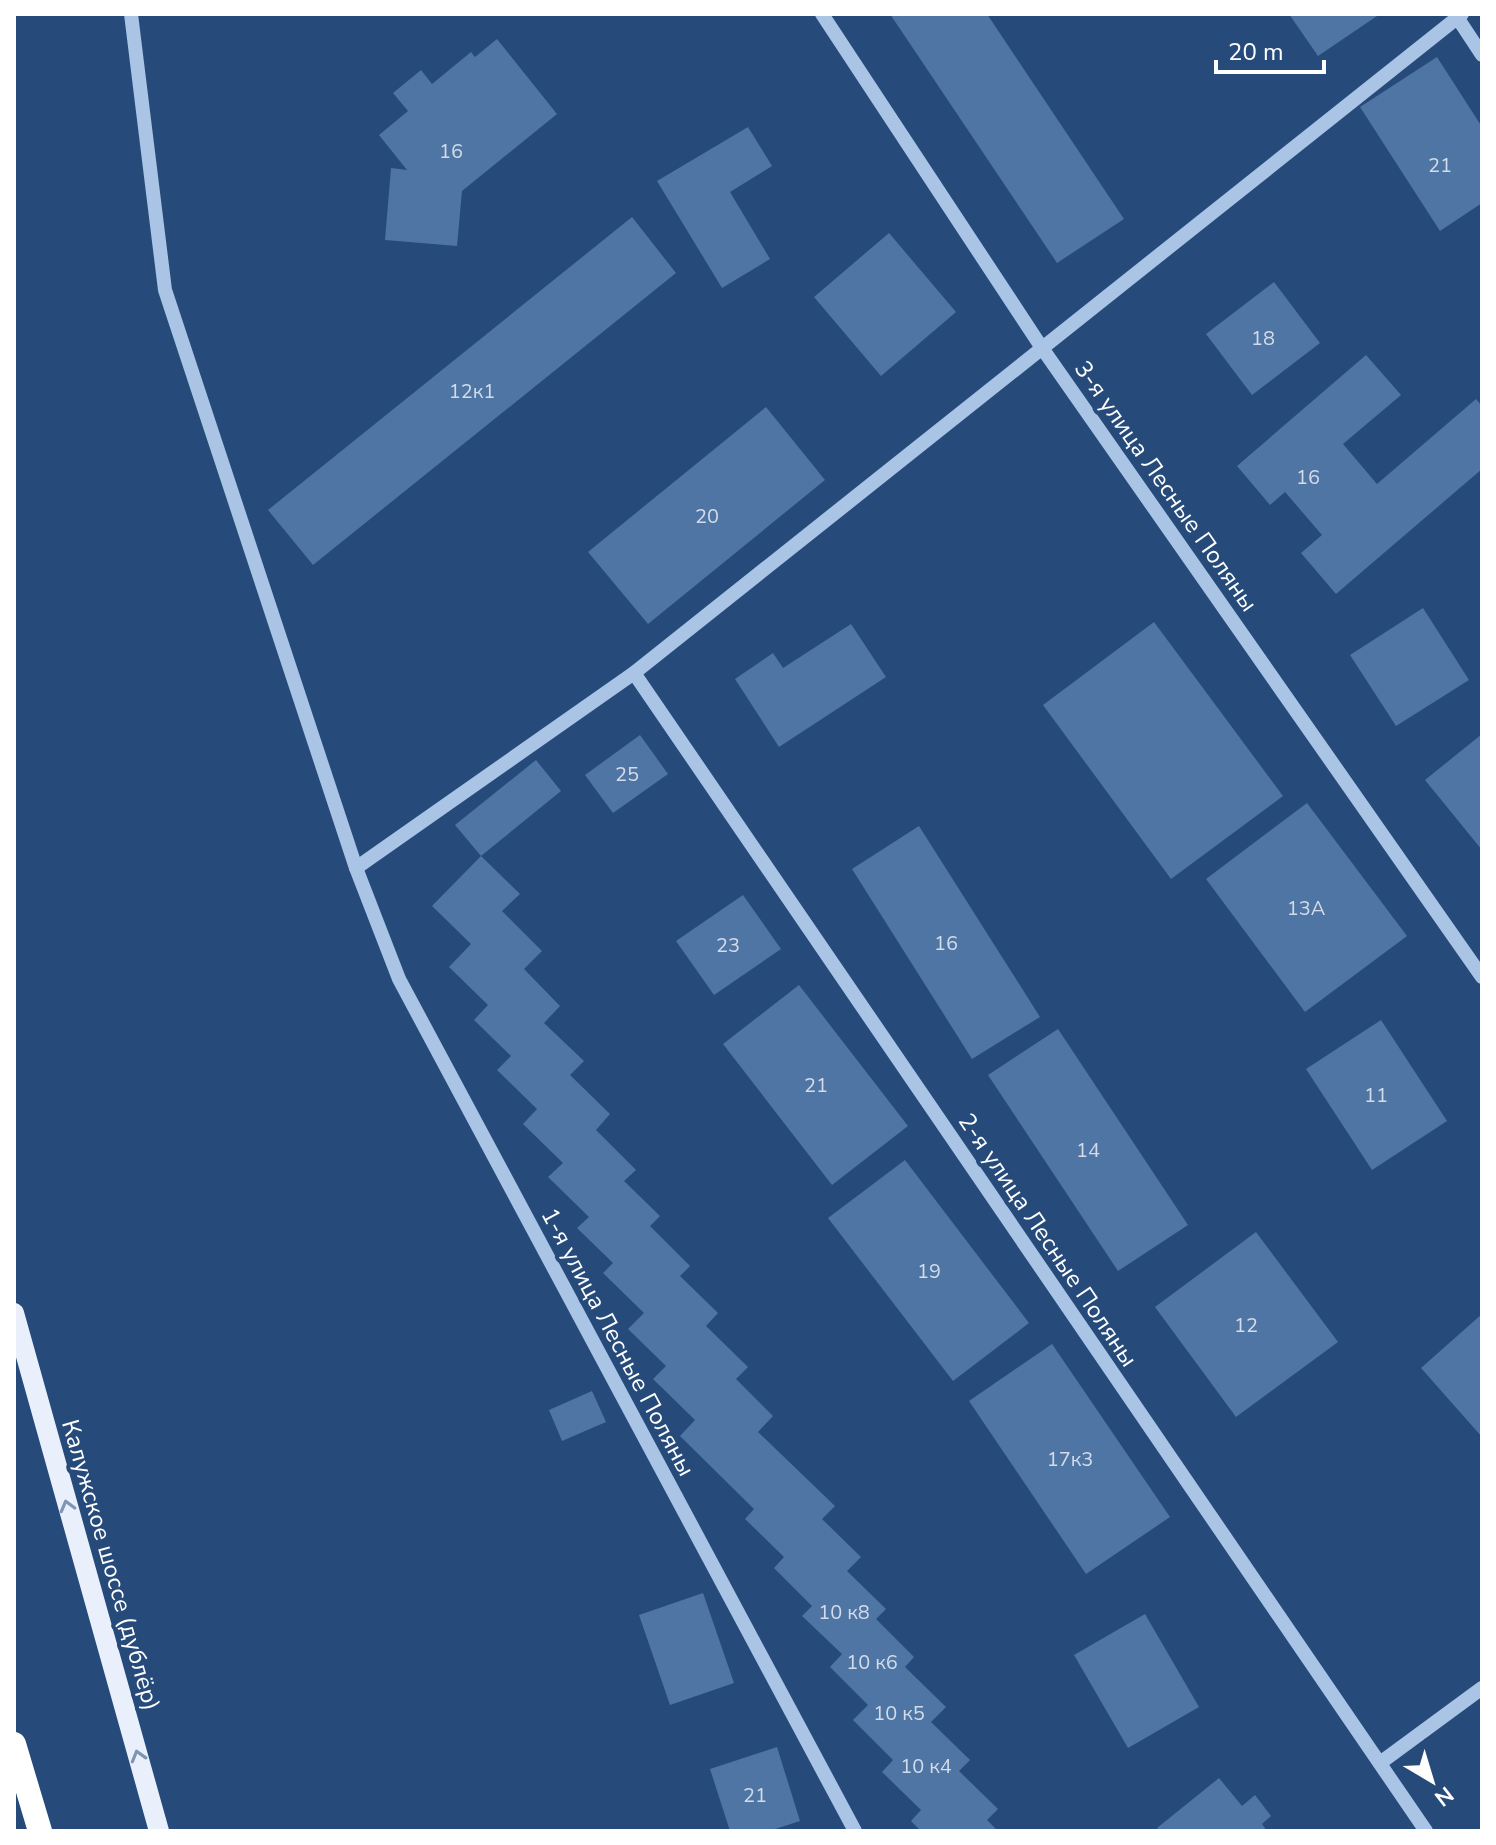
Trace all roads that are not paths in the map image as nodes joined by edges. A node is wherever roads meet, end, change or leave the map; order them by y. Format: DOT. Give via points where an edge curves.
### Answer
graph roads {
  1 [pos="131,14"];
  2 [pos="822,14"];
  3 [pos="1458,15"];
  4 [pos="1482,55"];
  5 [pos="1042,348"];
  6 [pos="634,673"];
  7 [pos="356,868"];
  8 [pos="1482,977"];
  9 [pos="14,1313"];
  10 [pos="1482,1688"];
  11 [pos="14,1744"];
  12 [pos="1380,1763"];
  13 [pos="40,1831"];
  14 [pos="159,1831"];
  15 [pos="855,1831"];
  16 [pos="1426,1831"];
  1 -- 7 [label="lane, 1-я улица Лесные Поляны" via="165,290"];
  2 -- 5 [label="lane, 3-я улица Лесные Поляны"];
  3 -- 4 [label="lane"];
  3 -- 5 [label="lane"];
  5 -- 6 [label="lane"];
  5 -- 8 [label="lane, 3-я улица Лесные Поляны"];
  6 -- 7 [label="lane"];
  6 -- 12 [label="lane, 2-я улица Лесные Поляны"];
  7 -- 15 [label="lane, 1-я улица Лесные Поляны" via="399,979"];
  14 -- 9 [label="main road, Калужское шоссе (дублёр), one-way"];
  10 -- 12 [label="lane"];
  11 -- 13 [label="highway"];
  12 -- 16 [label="lane, 2-я улица Лесные Поляны"];
}
